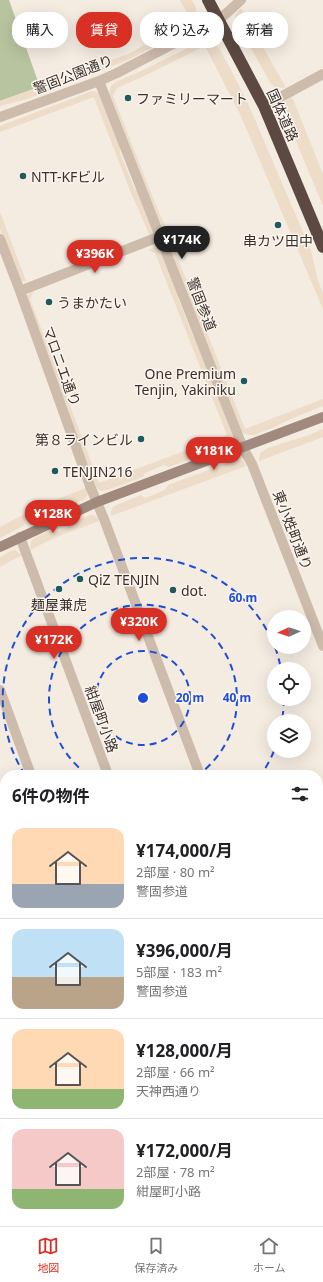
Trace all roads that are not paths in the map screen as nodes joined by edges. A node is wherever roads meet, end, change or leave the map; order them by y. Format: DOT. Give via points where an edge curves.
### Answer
graph roads {
  1 [pos="208,0"];
  2 [pos="242,0"];
  3 [pos="215,12"];
  4 [pos="224,16"];
  5 [pos="224,30"];
  6 [pos="166,48"];
  7 [pos="323,74"];
  8 [pos="99,81"];
  9 [pos="264,106"];
  10 [pos="0,117"];
  11 [pos="161,236"];
  12 [pos="0,239"];
  13 [pos="323,247"];
  14 [pos="20,291"];
  15 [pos="323,417"];
  16 [pos="243,448"];
  17 [pos="98,502"];
  18 [pos="20,537"];
  19 [pos="0,547"];
  20 [pos="323,646"];
  21 [pos="0,690"];
  22 [pos="29,770"];
  23 [pos="106,770"];
  24 [pos="198,770"];
  1 -- 3 [label="highway, 国体道路"];
  2 -- 4 [label="street, 警固公園通り"];
  5 -- 9 [label="highway, 国体道路"];
  6 -- 8 [label="street, 警固公園通り"];
  7 -- 9 [label="street"];
  8 -- 10 [label="street, 警固公園通り"];
  8 -- 11 [label="street, 警固参道"];
  9 -- 13 [label="highway, 国体道路"];
  11 -- 14 [label="street"];
  11 -- 16 [label="street, 警固参道"];
  12 -- 14 [label="street, マロニエ通り"];
  14 -- 17 [label="street, マロニエ通り"];
  15 -- 16 [label="street"];
  16 -- 17 [label="street"];
  16 -- 20 [label="street, 東小姓町通り" via="252,464"];
  17 -- 18 [label="street"];
  17 -- 24 [label="street, マロニエ通り"];
  18 -- 19 [label="street"];
  18 -- 23 [label="street, 紺屋町小路"];
  21 -- 22 [label="street"];
}
